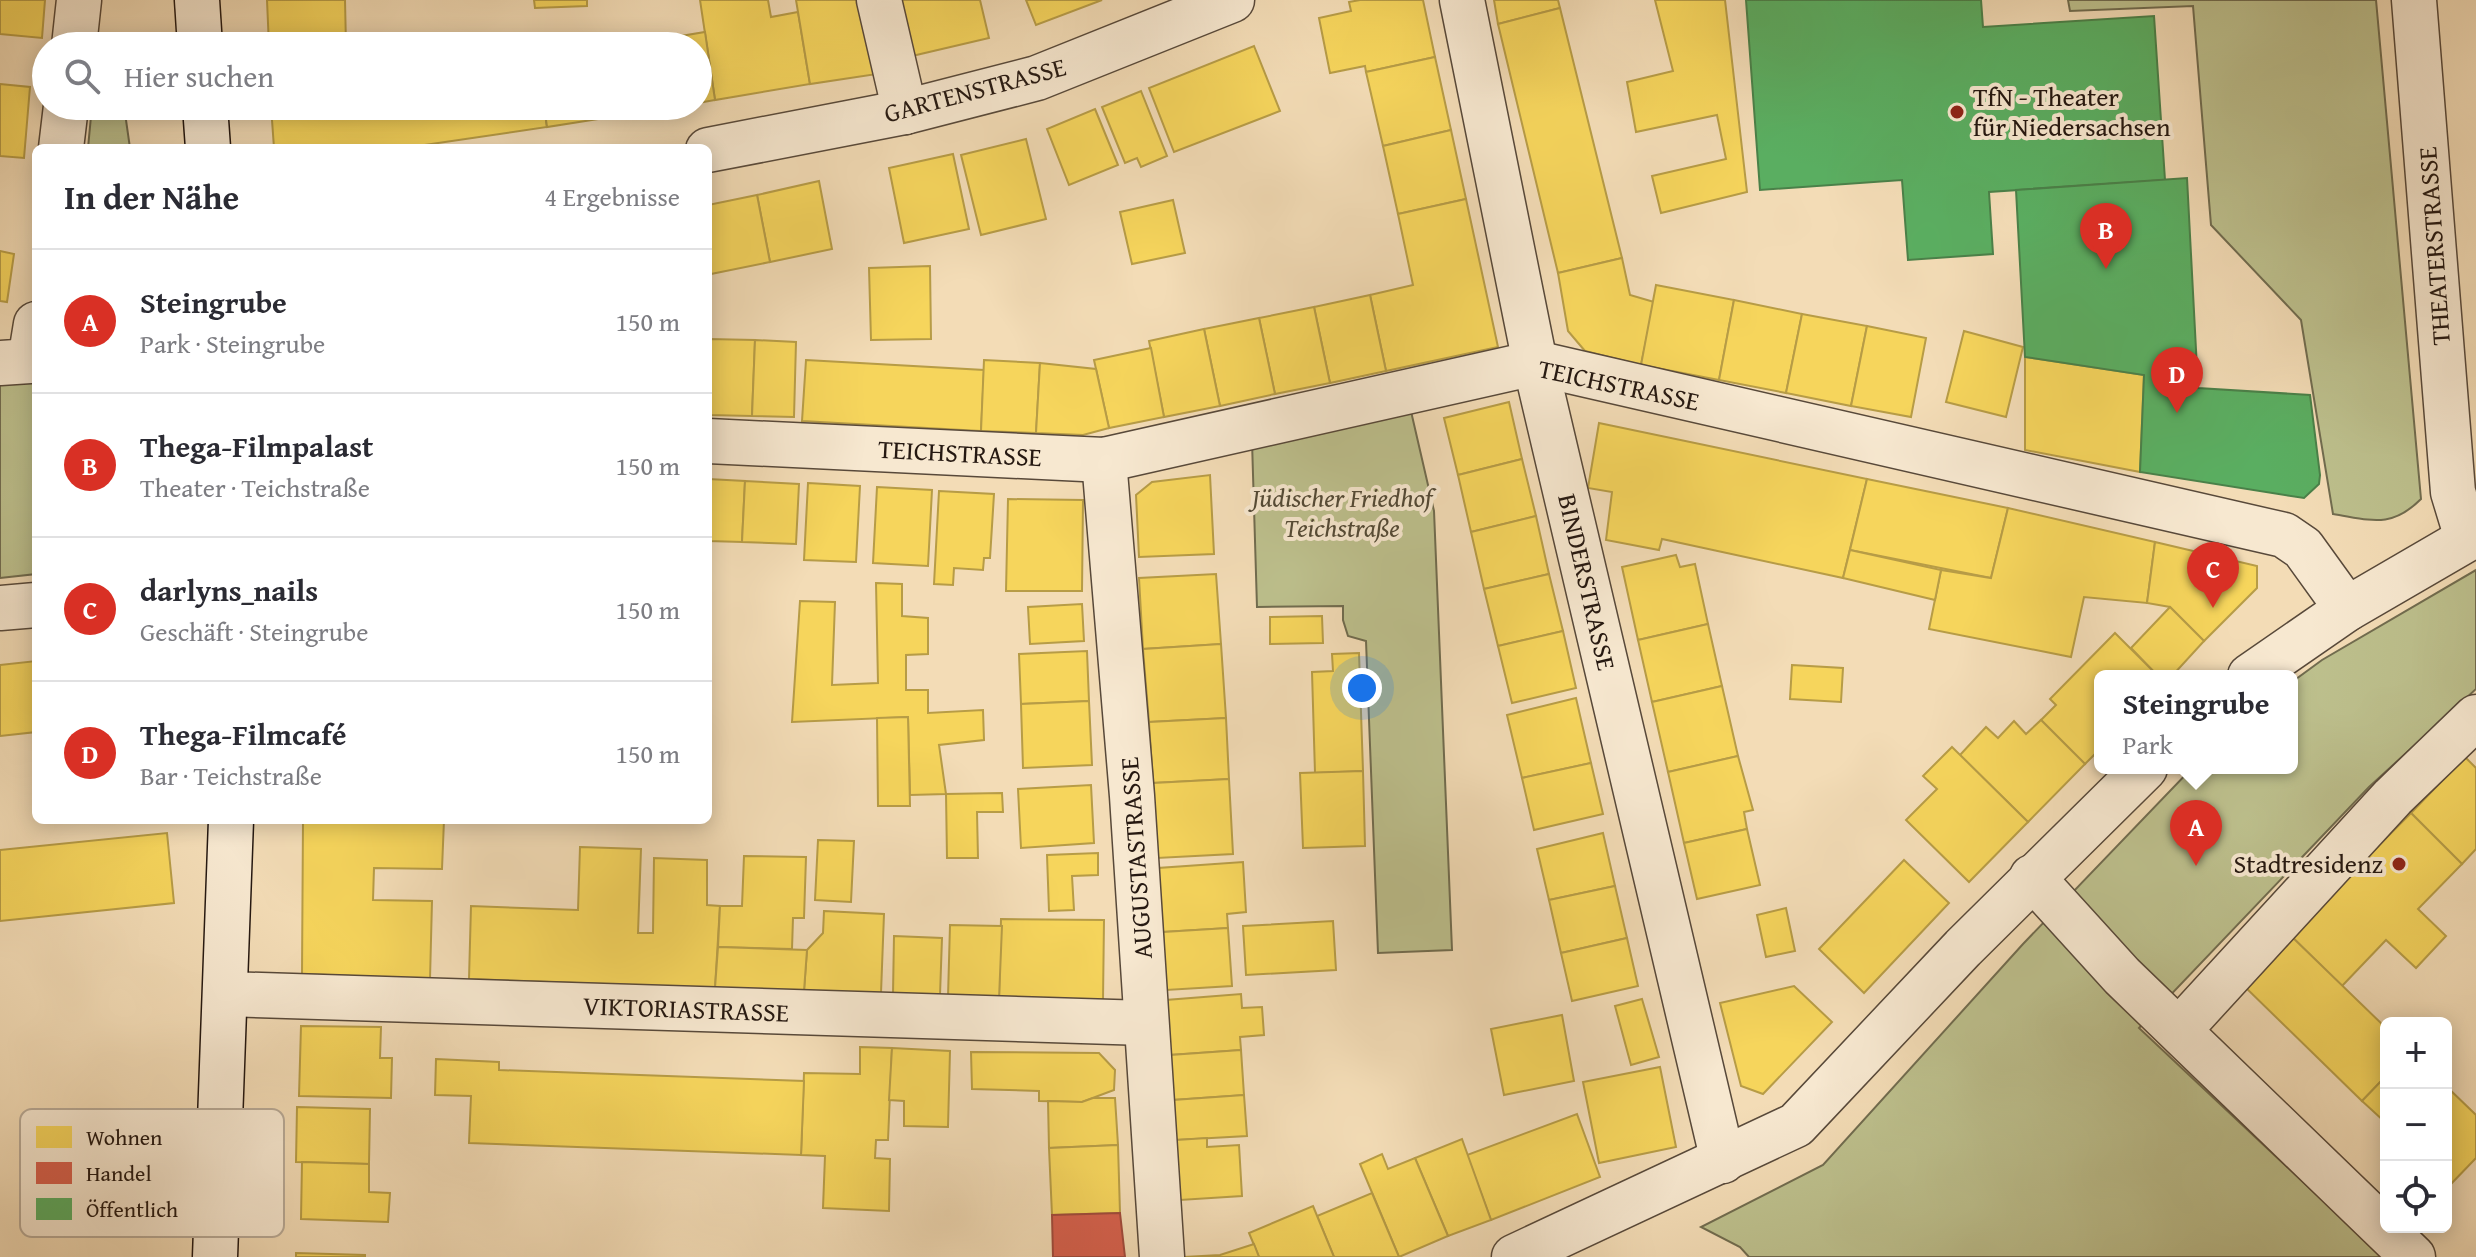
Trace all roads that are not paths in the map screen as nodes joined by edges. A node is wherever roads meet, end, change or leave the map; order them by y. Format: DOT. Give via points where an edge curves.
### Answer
graph roads {
  1 [pos="79,0"];
  2 [pos="197,0"];
  3 [pos="879,0"];
  4 [pos="1232,0"];
  5 [pos="1462,0"];
  6 [pos="2414,0"];
  7 [pos="76,32"];
  8 [pos="199,32"];
  9 [pos="905,112"];
  10 [pos="64,120"];
  11 [pos="206,120"];
  12 [pos="61,144"];
  13 [pos="208,144"];
  14 [pos="712,149"];
  15 [pos="1535,363"];
  16 [pos="712,441"];
  17 [pos="1104,460"];
  18 [pos="2472,536"];
  19 [pos="32,605"];
  20 [pos="0,608"];
  21 [pos="2347,609"];
  22 [pos="2259,670"];
  23 [pos="2476,717"];
  24 [pos="2139,774"];
  25 [pos="231,824"];
  26 [pos="2032,877"];
  27 [pos="226,994"];
  28 [pos="1146,1023"];
  29 [pos="2179,1030"];
  30 [pos="221,1109"];
  31 [pos="1723,1161"];
  32 [pos="216,1237"];
  33 [pos="215,1257"];
  34 [pos="1162,1257"];
  35 [pos="1514,1257"];
  36 [pos="2413,1257"];
  1 -- 7 [label="street"];
  2 -- 8 [label="street"];
  3 -- 9 [label="street"];
  4 -- 9 [label="street, GARTENSTRASSE" via="1037,78"];
  5 -- 15 [label="street, BINDERSTRASSE"];
  6 -- 18 [label="street, THEATERSTRASSE" via="2453,492"];
  9 -- 14 [label="street, GARTENSTRASSE"];
  10 -- 12 [label="street"];
  11 -- 13 [label="street"];
  15 -- 17 [label="street, TEICHSTRASSE"];
  15 -- 21 [label="street, TEICHSTRASSE" via="2284,535 2303,548"];
  15 -- 31 [label="street, BINDERSTRASSE"];
  16 -- 17 [label="street, TEICHSTRASSE"];
  17 -- 28 [label="street, AUGUSTASTRASSE"];
  18 -- 21 [label="street"];
  19 -- 20 [label="street"];
  21 -- 22 [label="street"];
  23 -- 29 [label="street" via="2393,797"];
  24 -- 26 [label="street"];
  25 -- 27 [label="street"];
  26 -- 29 [label="street"];
  26 -- 31 [label="street" via="1796,1125"];
  27 -- 28 [label="street, VIKTORIASTRASSE"];
  27 -- 30 [label="street"];
  28 -- 34 [label="street, AUGUSTASTRASSE"];
  29 -- 36 [label="street"];
  31 -- 35 [label="street"];
  32 -- 33 [label="street"];
}
